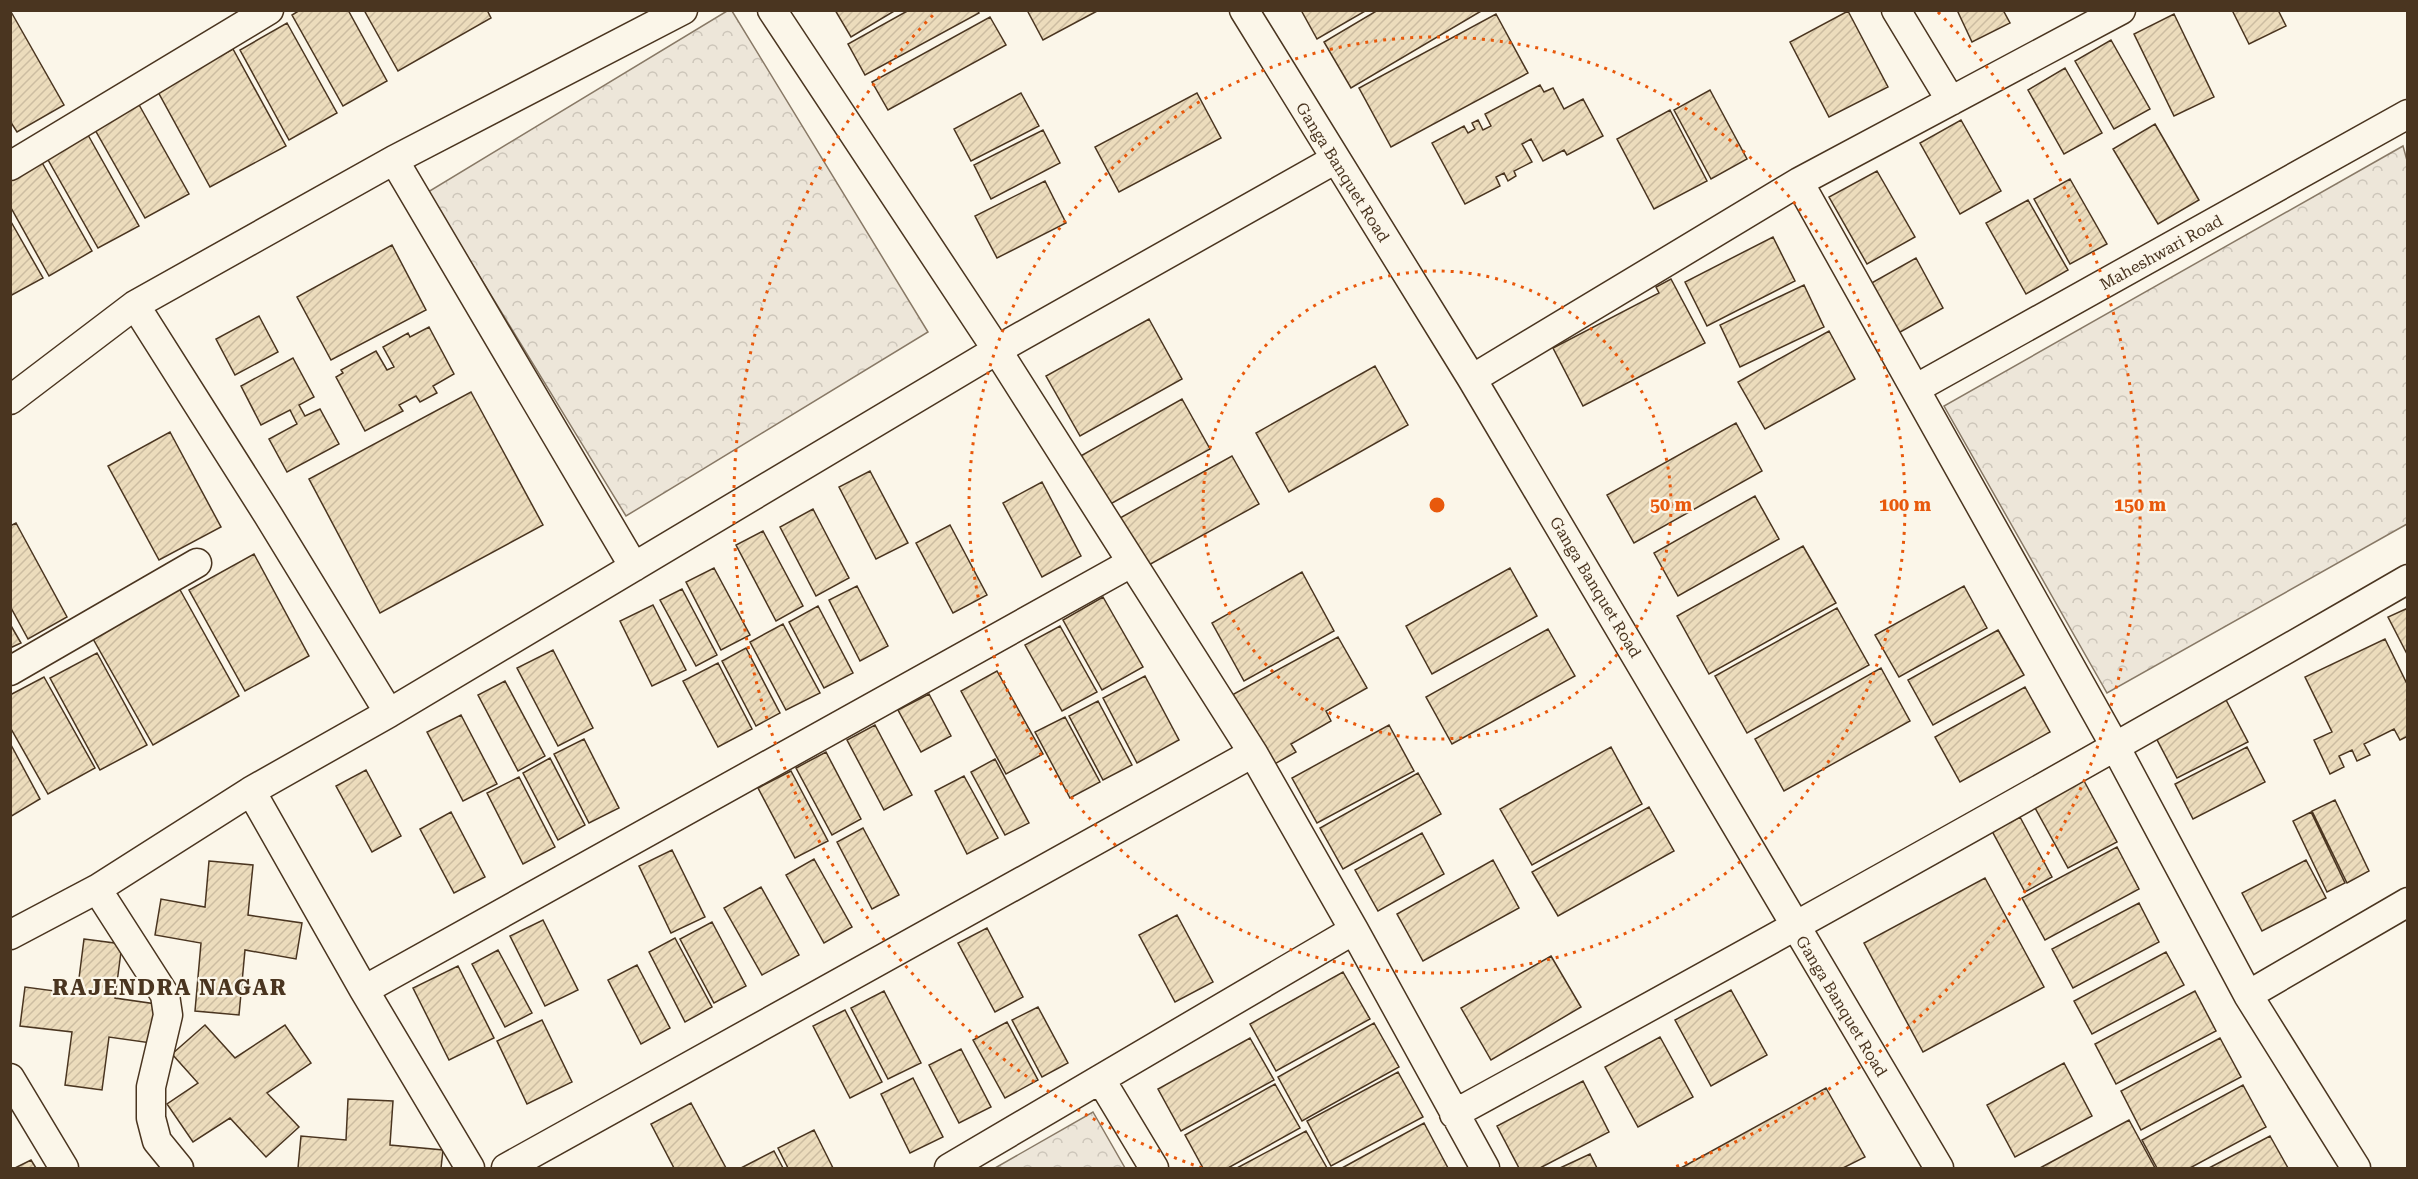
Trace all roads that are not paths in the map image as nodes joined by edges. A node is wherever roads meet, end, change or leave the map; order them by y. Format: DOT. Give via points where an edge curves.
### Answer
graph roads {
  1 [pos="269,10"];
  2 [pos="682,10"];
  3 [pos="772,10"];
  4 [pos="1244,10"];
  5 [pos="1896,10"];
  6 [pos="2121,10"];
  7 [pos="1951,101"];
  8 [pos="2408,114"];
  9 [pos="1334,159"];
  10 [pos="394,160"];
  11 [pos="10,166"];
  12 [pos="1799,182"];
  13 [pos="135,305"];
  14 [pos="997,350"];
  15 [pos="1472,379"];
  16 [pos="1915,389"];
  17 [pos="10,400"];
  18 [pos="197,563"];
  19 [pos="1131,563"];
  20 [pos="633,567"];
  21 [pos="2408,579"];
  22 [pos="10,671"];
  23 [pos="388,713"];
  24 [pos="2116,748"];
  25 [pos="1253,753"];
  26 [pos="251,791"];
  27 [pos="97,889"];
  28 [pos="2408,902"];
  29 [pos="1796,927"];
  30 [pos="1354,930"];
  31 [pos="10,934"];
  32 [pos="364,990"];
  33 [pos="2248,995"];
  34 [pos="10,1078"];
  35 [pos="1101,1080"];
  36 [pos="1454,1114"];
  37 [pos="64,1168"];
  38 [pos="179,1168"];
  39 [pos="470,1168"];
  40 [pos="506,1168"];
  41 [pos="950,1168"];
  42 [pos="1154,1168"];
  43 [pos="1485,1168"];
  44 [pos="1939,1168"];
  45 [pos="2356,1168"];
  1 -- 11 [label="street"];
  2 -- 10 [label="street"];
  3 -- 14 [label="street"];
  4 -- 9 [label="street, Ganga Banquet Road"];
  5 -- 7 [label="street"];
  6 -- 7 [label="street"];
  7 -- 12 [label="street"];
  8 -- 16 [label="street, Maheshwari Road"];
  9 -- 14 [label="street"];
  9 -- 15 [label="street, Ganga Banquet Road"];
  10 -- 13 [label="street"];
  10 -- 20 [label="street"];
  12 -- 15 [label="street"];
  12 -- 16 [label="street"];
  13 -- 17 [label="street"];
  13 -- 23 [label="street"];
  14 -- 19 [label="street"];
  14 -- 20 [label="street"];
  15 -- 29 [label="street, Ganga Banquet Road"];
  16 -- 24 [label="street"];
  18 -- 22 [label="street"];
  19 -- 25 [label="street"];
  19 -- 32 [label="street"];
  20 -- 23 [label="street"];
  21 -- 24 [label="street"];
  23 -- 26 [label="street"];
  24 -- 29 [label="street"];
  24 -- 33 [label="street"];
  25 -- 30 [label="street"];
  25 -- 40 [label="street"];
  26 -- 27 [label="street"];
  26 -- 32 [label="street"];
  27 -- 31 [label="street"];
  27 -- 38 [label="street" via="165,995 168,1015 151,1087 151,1118 157,1141"];
  28 -- 33 [label="street"];
  29 -- 36 [label="street"];
  29 -- 44 [label="street, Ganga Banquet Road"];
  30 -- 35 [label="street"];
  30 -- 36 [label="street"];
  32 -- 39 [label="street"];
  33 -- 45 [label="street"];
  34 -- 37 [label="street"];
  35 -- 41 [label="street"];
  35 -- 42 [label="street"];
  36 -- 43 [label="street"];
}
